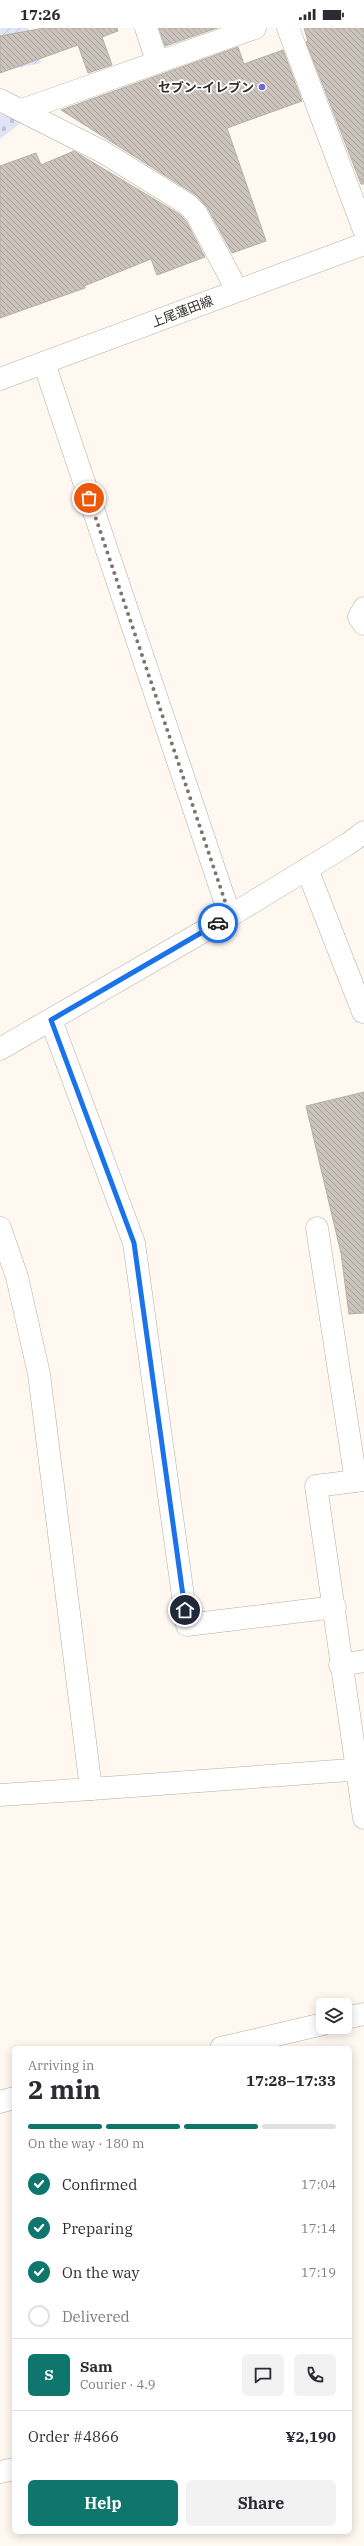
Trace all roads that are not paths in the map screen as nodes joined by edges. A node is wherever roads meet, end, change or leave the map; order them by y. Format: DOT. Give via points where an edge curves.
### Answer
graph roads {
  1 [pos="146,28"];
  2 [pos="255,28"];
  3 [pos="288,28"];
  4 [pos="157,62"];
  5 [pos="0,100"];
  6 [pos="22,110"];
  7 [pos="364,230"];
  8 [pos="364,244"];
  9 [pos="237,290"];
  10 [pos="44,363"];
  11 [pos="0,379"];
  12 [pos="364,608"];
  13 [pos="364,624"];
  14 [pos="364,832"];
  15 [pos="307,869"];
  16 [pos="230,916"];
  17 [pos="363,1012"];
  18 [pos="51,1020"];
  19 [pos="0,1049"];
  20 [pos="0,1228"];
  21 [pos="317,1228"];
  22 [pos="360,1481"];
  23 [pos="335,1607"];
  24 [pos="364,1661"];
  25 [pos="340,1664"];
  26 [pos="361,1769"];
  27 [pos="91,1789"];
  28 [pos="0,1795"];
  29 [pos="364,1818"];
  30 [pos="364,2014"];
  31 [pos="352,2017"];
  32 [pos="316,2026"];
  33 [pos="230,2046"];
  34 [pos="12,2099"];
  35 [pos="0,2102"];
  36 [pos="12,2469"];
  37 [pos="0,2472"];
  1 -- 4 [label="street"];
  2 -- 4 [label="street"];
  3 -- 7 [label="street"];
  4 -- 6 [label="street"];
  5 -- 6 [label="street"];
  6 -- 9 [label="street" via="103,152 187,204 196,213"];
  8 -- 9 [label="street, 上尾蓮田線"];
  9 -- 10 [label="street, 上尾蓮田線"];
  10 -- 11 [label="street, 上尾蓮田線"];
  10 -- 16 [label="street"];
  12 -- 13 [label="street" via="359,617"];
  14 -- 15 [label="street"];
  15 -- 16 [label="street"];
  15 -- 17 [label="street"];
  16 -- 18 [label="street"];
  18 -- 19 [label="street"];
  18 -- 23 [label="street" via="134,1243 187,1625"];
  20 -- 27 [label="street" via="17,1277 39,1374"];
  21 -- 22 [label="street"];
  22 -- 23 [label="street" via="316,1486"];
  23 -- 25 [label="street"];
  24 -- 25 [label="street"];
  25 -- 26 [label="street"];
  26 -- 27 [label="street"];
  26 -- 29 [label="street"];
  27 -- 28 [label="street"];
  30 -- 31 [label="street"];
  32 -- 33 [label="street"];
  34 -- 35 [label="street"];
  36 -- 37 [label="street"];
}
